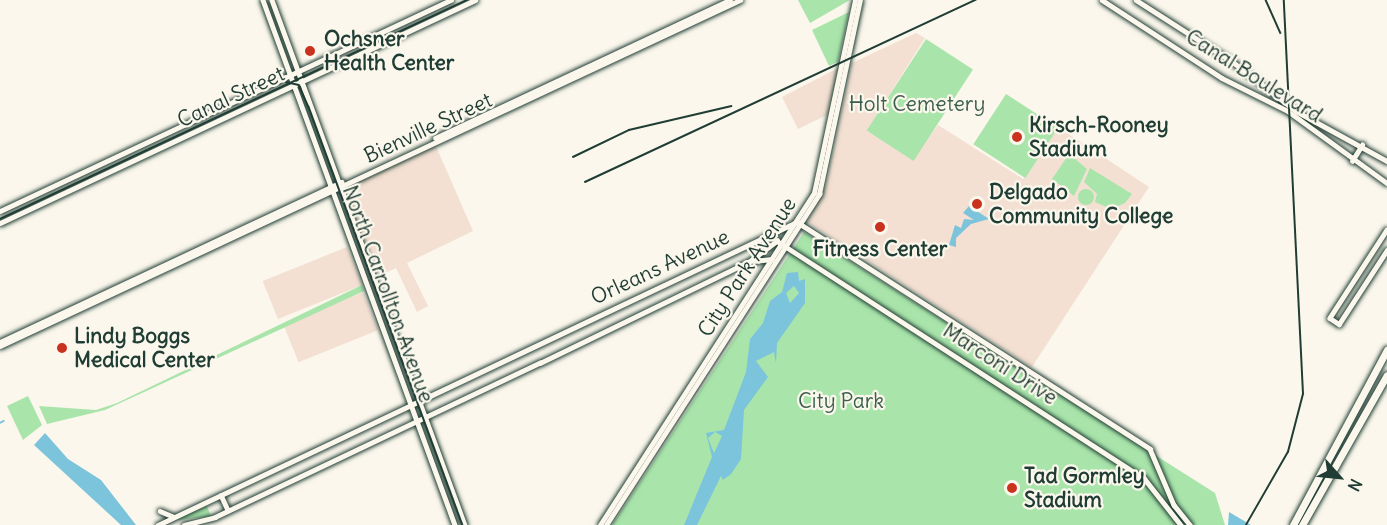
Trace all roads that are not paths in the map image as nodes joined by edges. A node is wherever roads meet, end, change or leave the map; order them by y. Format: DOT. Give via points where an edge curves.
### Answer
graph roads {
  1 [pos="263,0"];
  2 [pos="272,0"];
  3 [pos="451,0"];
  4 [pos="475,0"];
  5 [pos="730,0"];
  6 [pos="740,0"];
  7 [pos="855,0"];
  8 [pos="860,0"];
  9 [pos="1102,0"];
  10 [pos="1136,0"];
  11 [pos="286,38"];
  12 [pos="278,41"];
  13 [pos="299,72"];
  14 [pos="291,75"];
  15 [pos="302,81"];
  16 [pos="295,85"];
  17 [pos="315,115"];
  18 [pos="307,118"];
  19 [pos="435,138"];
  20 [pos="1362,145"];
  21 [pos="331,155"];
  22 [pos="321,159"];
  23 [pos="1352,160"];
  24 [pos="1387,161"];
  25 [pos="1387,183"];
  26 [pos="341,184"];
  27 [pos="332,189"];
  28 [pos="351,210"];
  29 [pos="0,212"];
  30 [pos="341,214"];
  31 [pos="0,223"];
  32 [pos="797,224"];
  33 [pos="1387,230"];
  34 [pos="785,244"];
  35 [pos="1387,250"];
  36 [pos="1369,257"];
  37 [pos="772,259"];
  38 [pos="750,261"];
  39 [pos="1378,263"];
  40 [pos="377,284"];
  41 [pos="368,287"];
  42 [pos="0,344"];
  43 [pos="1387,344"];
  44 [pos="1387,350"];
  45 [pos="1387,375"];
  46 [pos="1387,380"];
  47 [pos="1360,393"];
  48 [pos="420,400"];
  49 [pos="1370,400"];
  50 [pos="411,404"];
  51 [pos="426,416"];
  52 [pos="417,420"];
  53 [pos="221,495"];
  54 [pos="228,510"];
  55 [pos="160,511"];
  56 [pos="174,517"];
  57 [pos="158,525"];
  58 [pos="185,525"];
  59 [pos="455,525"];
  60 [pos="465,525"];
  61 [pos="600,525"];
  62 [pos="606,525"];
  63 [pos="1181,525"];
  64 [pos="1190,525"];
  65 [pos="1293,525"];
  66 [pos="1302,525"];
  1 -- 12 [label="street, North Carrollton Avenue"];
  2 -- 11 [label="street, North Carrollton Avenue"];
  3 -- 13 [label="main road, Canal Street"];
  4 -- 15 [label="main road, Canal Street"];
  5 -- 19 [label="street, Bienville Street"];
  6 -- 26 [label="street, Bienville Street"];
  7 -- 32 [label="street, City Park Avenue" via="818,182"];
  8 -- 32 [label="street, City Park Avenue" via="826,174"];
  9 -- 23 [label="street, Canal Boulevard" via="1222,78 1288,111"];
  10 -- 20 [label="street, Canal Boulevard" via="1233,62 1296,111"];
  11 -- 12 [label="street"];
  11 -- 13 [label="street, North Carrollton Avenue"];
  12 -- 14 [label="street, North Carrollton Avenue"];
  13 -- 14 [label="main road, Canal Street"];
  13 -- 15 [label="street, North Carrollton Avenue"];
  14 -- 16 [label="street, North Carrollton Avenue"];
  14 -- 29 [label="main road, Canal Street"];
  15 -- 16 [label="main road, Canal Street"];
  15 -- 17 [label="street, North Carrollton Avenue"];
  16 -- 18 [label="street, North Carrollton Avenue"];
  16 -- 31 [label="main road, Canal Street"];
  17 -- 18 [label="street"];
  17 -- 21 [label="street, North Carrollton Avenue"];
  18 -- 22 [label="street, North Carrollton Avenue"];
  20 -- 23 [label="street"];
  20 -- 24 [label="street, Canal Boulevard"];
  21 -- 22 [label="street"];
  21 -- 26 [label="street, North Carrollton Avenue"];
  22 -- 27 [label="street, North Carrollton Avenue"];
  23 -- 25 [label="street, Canal Boulevard"];
  26 -- 27 [label="street, Bienville Street"];
  26 -- 28 [label="street, North Carrollton Avenue"];
  27 -- 30 [label="street, North Carrollton Avenue"];
  27 -- 42 [label="street, Bienville Street"];
  28 -- 30 [label="street"];
  28 -- 40 [label="street, North Carrollton Avenue"];
  30 -- 41 [label="street, North Carrollton Avenue"];
  32 -- 34 [label="street"];
  32 -- 48 [label="street, Orleans Avenue"];
  32 -- 64 [label="street" via="1150,449 1174,505"];
  33 -- 36 [label="street"];
  34 -- 37 [label="street, City Park Avenue"];
  34 -- 38 [label="street, Orleans Avenue" via="771,243"];
  34 -- 62 [label="street, City Park Avenue"];
  34 -- 63 [label="street, Marconi Drive" via="1144,478"];
  35 -- 39 [label="street"];
  36 -- 39 [label="street"];
  36 -- 39 [label="street" via="1330,318 1339,324"];
  37 -- 38 [label="street"];
  37 -- 61 [label="street, City Park Avenue"];
  38 -- 51 [label="street, Orleans Avenue"];
  40 -- 41 [label="street"];
  40 -- 48 [label="street, North Carrollton Avenue"];
  41 -- 50 [label="street, North Carrollton Avenue"];
  43 -- 47 [label="highway"];
  44 -- 47 [label="highway"];
  45 -- 49 [label="highway"];
  46 -- 49 [label="highway"];
  47 -- 65 [label="highway"];
  48 -- 50 [label="street, Orleans Avenue"];
  48 -- 51 [label="street, North Carrollton Avenue"];
  49 -- 66 [label="highway"];
  50 -- 52 [label="street, North Carrollton Avenue"];
  50 -- 53 [label="street, Orleans Avenue"];
  51 -- 52 [label="street, Orleans Avenue"];
  51 -- 60 [label="street, North Carrollton Avenue"];
  52 -- 54 [label="street, Orleans Avenue"];
  52 -- 59 [label="street, North Carrollton Avenue"];
  53 -- 54 [label="street"];
  53 -- 56 [label="street, Orleans Avenue"];
  54 -- 58 [label="street, Orleans Avenue"];
  55 -- 56 [label="street"];
  56 -- 57 [label="street, Orleans Avenue"];
}
